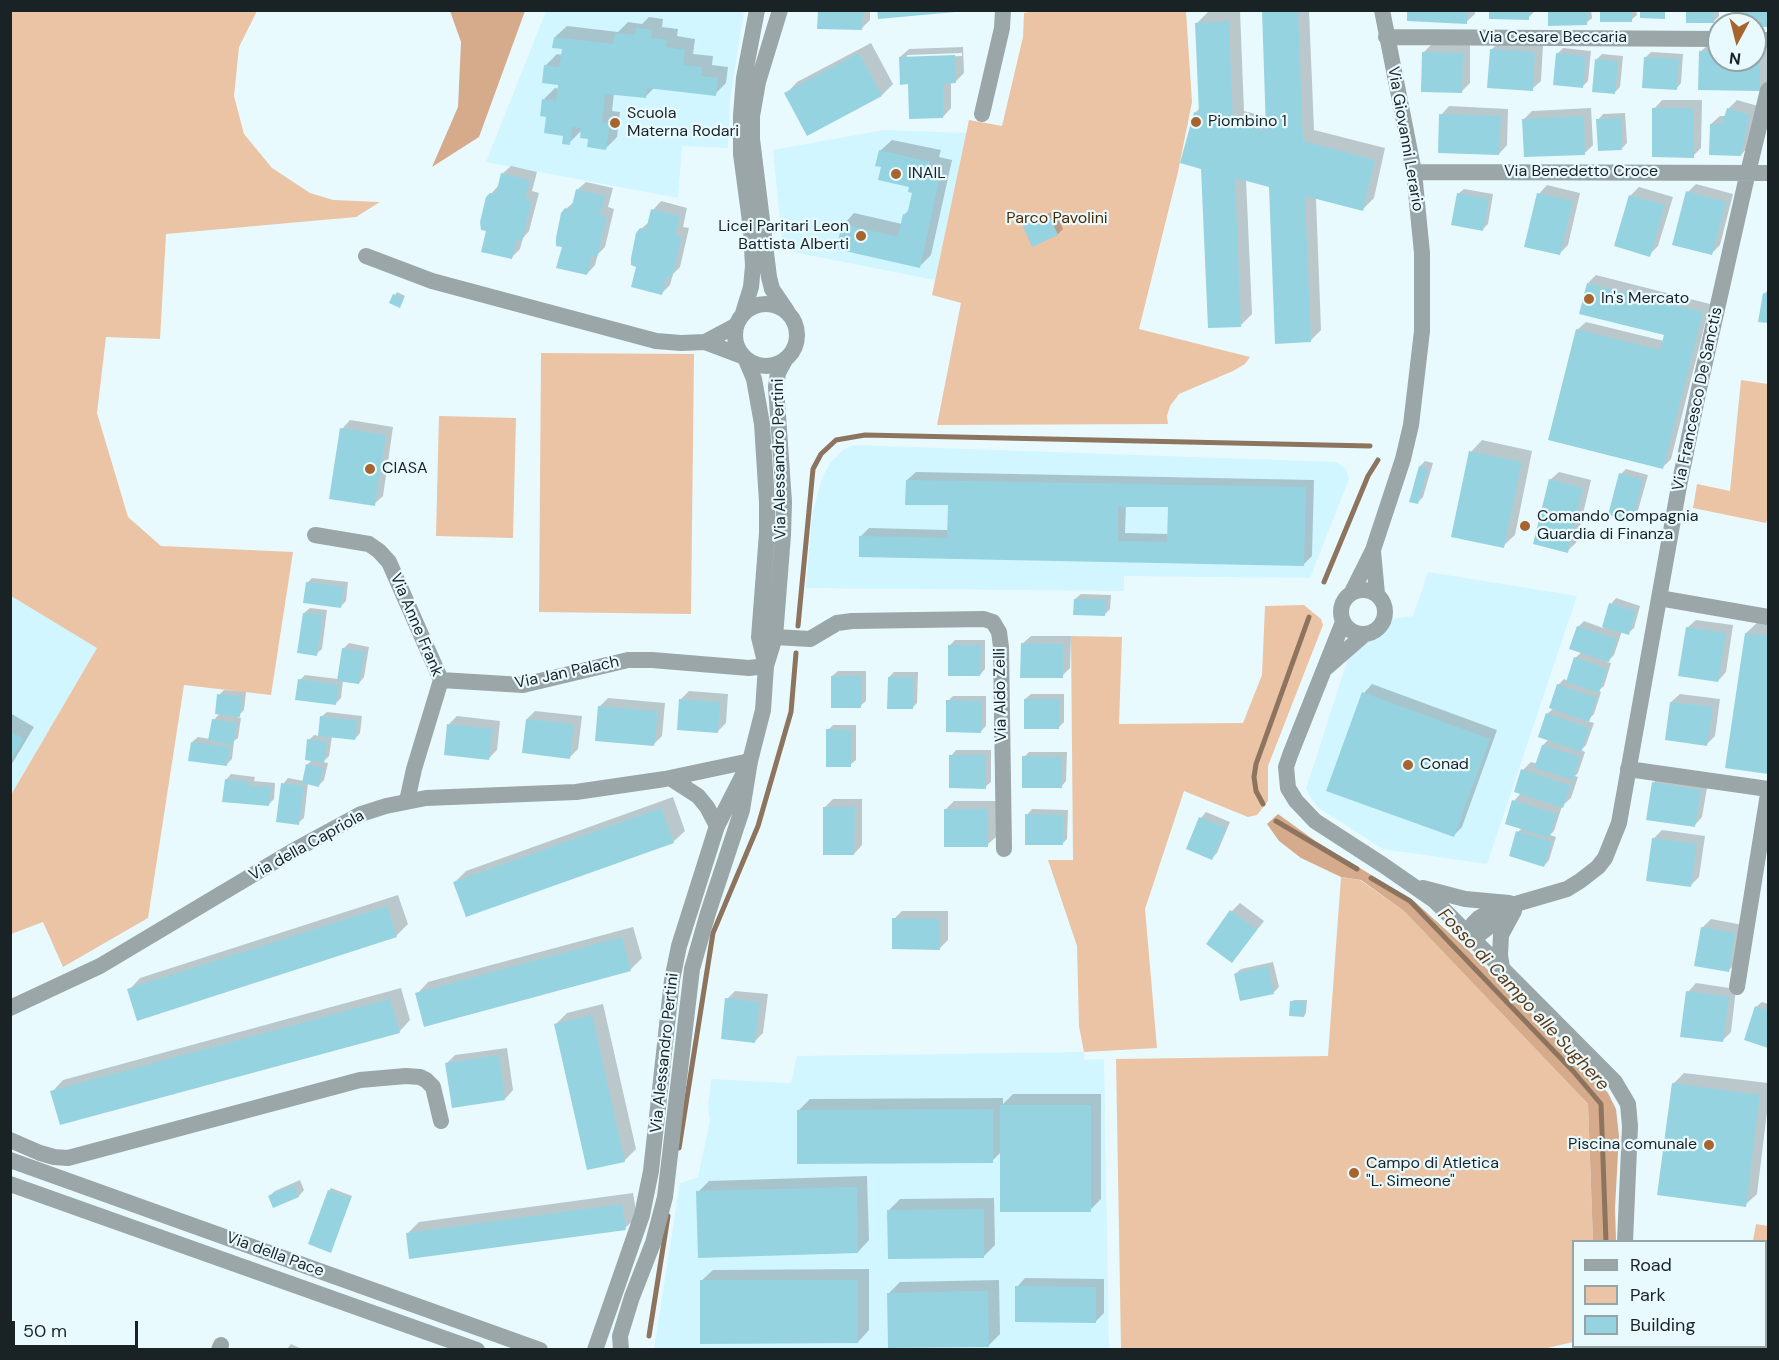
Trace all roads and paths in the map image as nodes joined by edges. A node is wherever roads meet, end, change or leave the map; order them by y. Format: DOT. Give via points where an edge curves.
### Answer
graph roads {
  1 [pos="758,10"];
  2 [pos="780,10"];
  3 [pos="1003,10"];
  4 [pos="1383,10"];
  5 [pos="1386,37"];
  6 [pos="1707,39"];
  7 [pos="1768,90"];
  8 [pos="982,114"];
  9 [pos="1414,172"];
  10 [pos="1748,172"];
  11 [pos="1768,172"];
  12 [pos="366,256"];
  13 [pos="787,311"];
  14 [pos="739,320"];
  15 [pos="705,342"];
  16 [pos="744,358"];
  17 [pos="785,360"];
  18 [pos="315,535"];
  19 [pos="1373,550"];
  20 [pos="1352,592"];
  21 [pos="1377,594"];
  22 [pos="1659,598"];
  23 [pos="1768,617"];
  24 [pos="1343,621"];
  25 [pos="1365,634"];
  26 [pos="775,637"];
  27 [pos="766,666"];
  28 [pos="1326,668"];
  29 [pos="441,680"];
  30 [pos="750,761"];
  31 [pos="1628,769"];
  32 [pos="670,778"];
  33 [pos="1768,789"];
  34 [pos="1768,795"];
  35 [pos="407,801"];
  36 [pos="717,826"];
  37 [pos="1004,849"];
  38 [pos="1413,885"];
  39 [pos="1519,903"];
  40 [pos="1470,934"];
  41 [pos="1502,968"];
  42 [pos="1737,987"];
  43 [pos="10,1008"];
  44 [pos="441,1121"];
  45 [pos="10,1140"];
  46 [pos="10,1160"];
  47 [pos="10,1184"];
  48 [pos="1625,1240"];
  49 [pos="477,1350"];
  50 [pos="540,1350"];
  51 [pos="595,1350"];
  52 [pos="621,1350"];
  1 -- 14 [label="street" via="741,115 741,154 753,266 751,288"];
  2 -- 13 [label="street" via="758,82 752,139 769,277"];
  3 -- 8 [label="street"];
  4 -- 5 [label="street, Via Giovanni Lerario"];
  5 -- 6 [label="street, Via Cesare Beccaria"];
  5 -- 9 [label="street, Via Giovanni Lerario"];
  7 -- 10 [label="street, Via Francesco De Sanctis"];
  9 -- 10 [label="street, Via Benedetto Croce"];
  9 -- 19 [label="street, Via Giovanni Lerario" via="1422,253 1422,331 1416,390 1401,468"];
  10 -- 11 [label="street, Via Benedetto Croce"];
  10 -- 22 [label="street, Via Francesco De Sanctis" via="1699,389"];
  12 -- 15 [label="street" via="432,281 644,338"];
  13 -- 14 [label="street" via="762,304 752,307"];
  13 -- 17 [label="street" via="796,327 797,339"];
  14 -- 15 [label="street"];
  14 -- 16 [label="street" via="735,342"];
  15 -- 16 [label="street"];
  16 -- 17 [label="street" via="761,366"];
  16 -- 27 [label="street, Via Alessandro Pertini" via="754,379 763,435 767,533 759,636"];
  17 -- 26 [label="street, Via Alessandro Pertini" via="776,379 784,502"];
  18 -- 29 [label="street, Via Anne Frank" via="369,544 379,550 389,562"];
  19 -- 20 [label="street, Via Giovanni Lerario"];
  19 -- 21 [label="street, Via Giovanni Lerario"];
  20 -- 21 [label="street" via="1369,590"];
  20 -- 24 [label="street" via="1342,604"];
  21 -- 25 [label="street" via="1384,604 1385,616 1380,626"];
  22 -- 23 [label="street"];
  22 -- 31 [label="street, Via Francesco De Sanctis"];
  24 -- 25 [label="street" via="1352,631"];
  24 -- 28 [label="street"];
  25 -- 28 [label="street"];
  26 -- 27 [label="street, Via Alessandro Pertini"];
  26 -- 37 [label="street, Via Aldo Zelli" via="810,639 837,623 852,621 993,622 1001,647"];
  27 -- 29 [label="street, Via Jan Palach" via="628,660 523,685"];
  27 -- 30 [label="street, Via Alessandro Pertini" via="763,710"];
  28 -- 38 [label="street" via="1286,767 1288,788 1315,821"];
  29 -- 35 [label="street, Via Anne Frank"];
  30 -- 32 [label="street, Via della Capriola"];
  30 -- 36 [label="street, Via Alessandro Pertini"];
  30 -- 52 [label="street, Via Alessandro Pertini" via="742,810 693,969 665,1197 620,1336"];
  31 -- 33 [label="street"];
  31 -- 39 [label="street, Via Francesco De Sanctis" via="1619,823 1598,867 1567,888"];
  32 -- 35 [label="street, Via della Capriola" via="576,792"];
  32 -- 36 [label="street" via="698,796"];
  34 -- 42 [label="street"];
  35 -- 43 [label="street, Via della Capriola" via="352,819 100,966"];
  36 -- 51 [label="street, Via Alessandro Pertini" via="674,969 656,1133 642,1215"];
  38 -- 39 [label="street, Via Francesco De Sanctis" via="1465,899"];
  38 -- 40 [label="street"];
  39 -- 40 [label="street, Via Francesco De Sanctis" via="1479,918"];
  39 -- 41 [label="street" via="1501,935"];
  40 -- 41 [label="street"];
  41 -- 48 [label="street" via="1615,1082 1625,1097 1629,1126"];
  44 -- 45 [label="street" via="433,1087 420,1077 406,1076 360,1080 68,1158 40,1153"];
  46 -- 50 [label="street, Via della Pace"];
  47 -- 49 [label="street, Via della Pace"];
}
